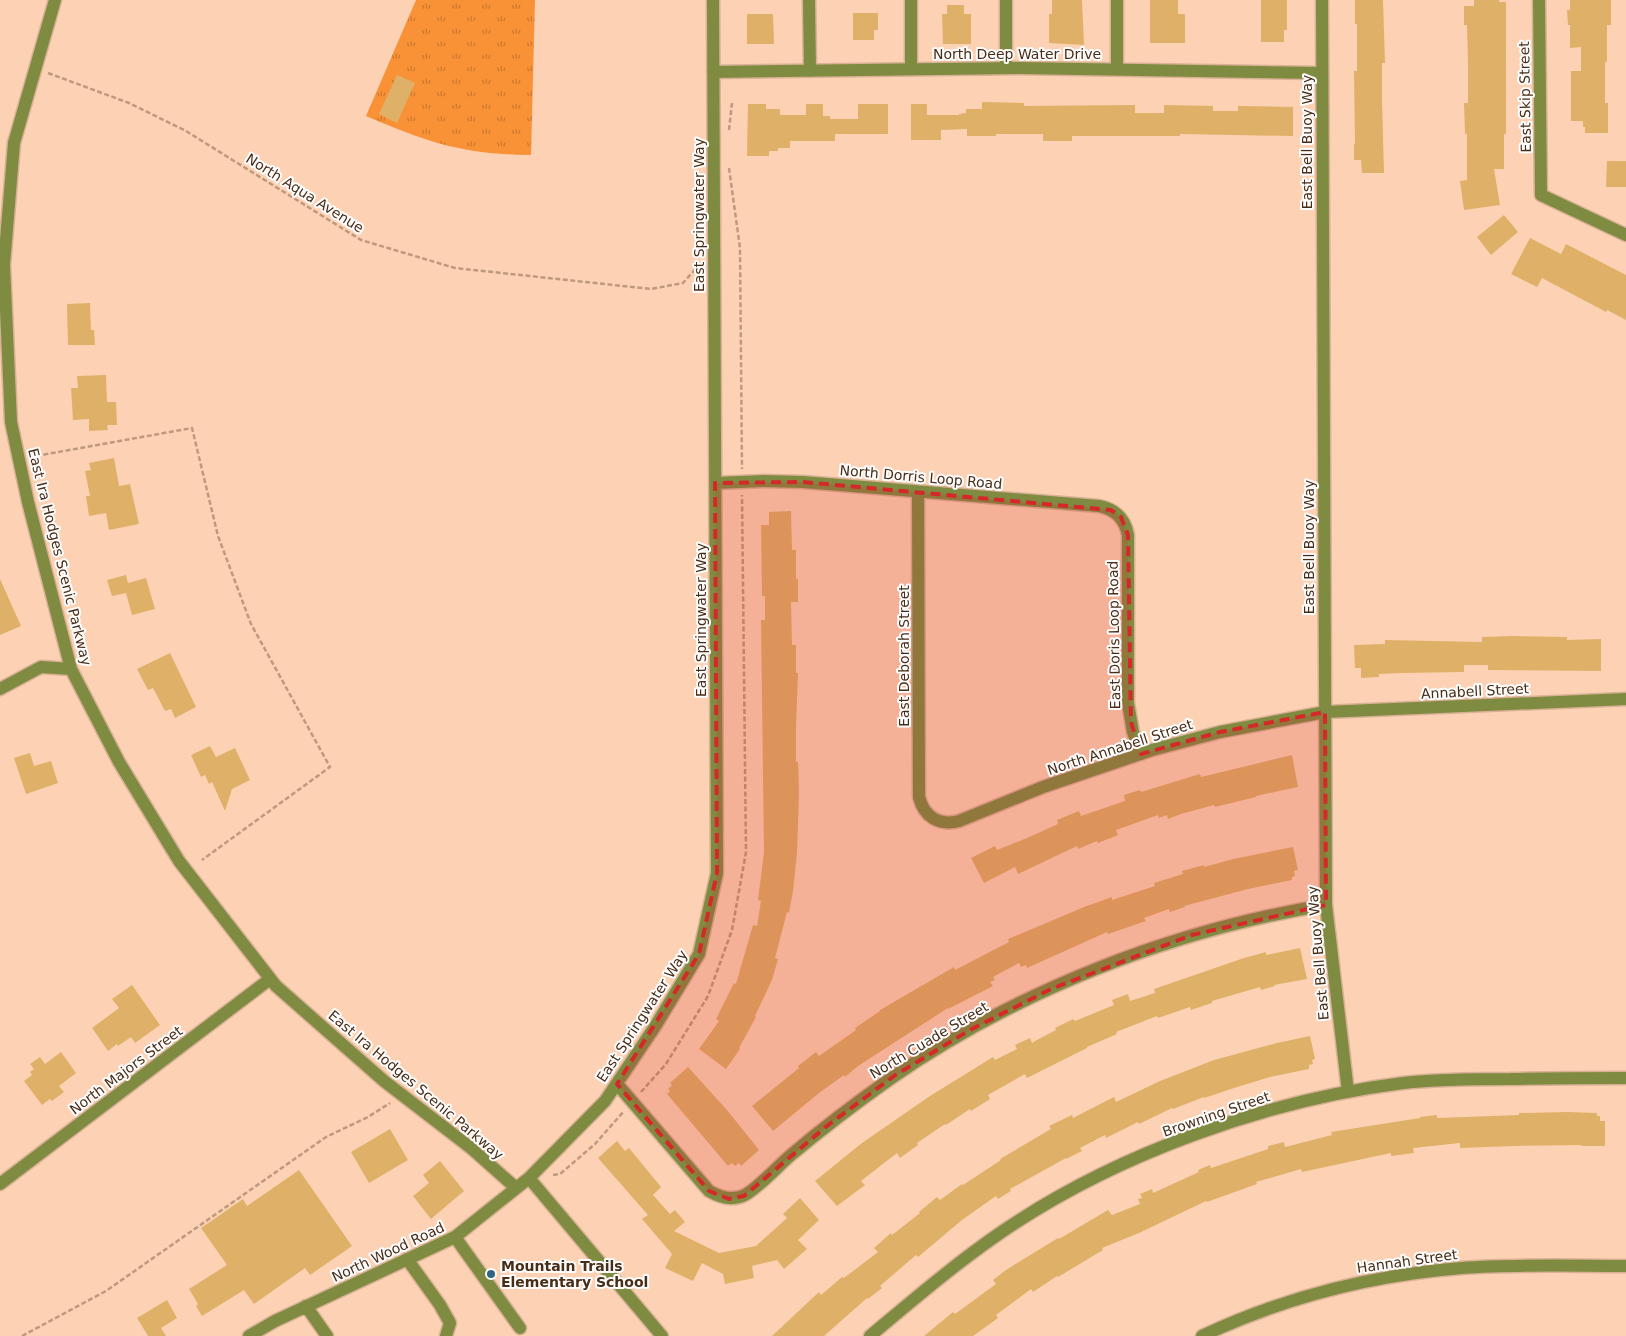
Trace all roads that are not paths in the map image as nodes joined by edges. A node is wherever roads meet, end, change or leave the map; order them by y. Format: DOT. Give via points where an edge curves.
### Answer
graph roads {
  1 [pos="55,0"];
  2 [pos="714,0"];
  3 [pos="809,0"];
  4 [pos="911,0"];
  5 [pos="1006,0"];
  6 [pos="1117,0"];
  7 [pos="1322,0"];
  8 [pos="1539,0"];
  9 [pos="1006,68"];
  10 [pos="911,69"];
  11 [pos="1117,69"];
  12 [pos="810,71"];
  13 [pos="714,72"];
  14 [pos="1321,73"];
  15 [pos="1626,234"];
  16 [pos="2,265"];
  17 [pos="716,483"];
  18 [pos="918,492"];
  19 [pos="1121,517"];
  20 [pos="71,669"];
  21 [pos="0,689"];
  22 [pos="1626,699"];
  23 [pos="1325,712"];
  24 [pos="1141,754"];
  25 [pos="931,817"];
  26 [pos="1326,905"];
  27 [pos="270,979"];
  28 [pos="1626,1078"];
  29 [pos="616,1084"];
  30 [pos="1348,1092"];
  31 [pos="529,1178"];
  32 [pos="0,1184"];
  33 [pos="516,1188"];
  34 [pos="455,1237"];
  35 [pos="407,1259"];
  36 [pos="1626,1266"];
  37 [pos="306,1306"];
  38 [pos="520,1328"];
  39 [pos="250,1336"];
  40 [pos="327,1336"];
  41 [pos="446,1336"];
  42 [pos="662,1336"];
  43 [pos="870,1336"];
  44 [pos="1202,1336"];
  1 -- 16 [label="street, East Ira Hodges Scenic Parkway" via="14,143"];
  2 -- 13 [label="street, East Springwater Way"];
  3 -- 12 [label="street"];
  4 -- 10 [label="street"];
  5 -- 9 [label="street"];
  6 -- 11 [label="street"];
  7 -- 14 [label="street, East Bell Buoy Way"];
  8 -- 15 [label="street, East Skip Street" via="1541,194"];
  9 -- 10 [label="street, North Deep Water Drive"];
  9 -- 11 [label="street, North Deep Water Drive"];
  10 -- 12 [label="street, North Deep Water Drive"];
  11 -- 14 [label="street, North Deep Water Drive"];
  12 -- 13 [label="street, North Deep Water Drive"];
  13 -- 17 [label="street, East Springwater Way"];
  14 -- 23 [label="street, East Bell Buoy Way"];
  16 -- 20 [label="street, East Ira Hodges Scenic Parkway" via="11,422"];
  17 -- 18 [label="street, North Dorris Loop Road" via="803,482"];
  17 -- 29 [label="street, East Springwater Way" via="717,873 699,954"];
  18 -- 19 [label="street, North Dorris Loop Road" via="1099,506"];
  18 -- 25 [label="street, East Deborah Street" via="920,797 925,812"];
  19 -- 24 [label="street, East Doris Loop Road" via="1128,535 1128,703"];
  20 -- 21 [label="street" via="42,668"];
  20 -- 27 [label="street, East Ira Hodges Scenic Parkway" via="118,762 179,861"];
  22 -- 23 [label="street, Annabell Street"];
  23 -- 24 [label="street, North Annabell Street" via="1220,732"];
  23 -- 26 [label="street, East Bell Buoy Way"];
  24 -- 25 [label="street, North Annabell Street" via="1043,787 959,821 944,823"];
  26 -- 29 [label="street, North Cuade Street" via="1256,918 1192,935 1078,977 1010,1008 931,1052 874,1091 802,1146 751,1192 737,1198 722,1198 709,1191"];
  26 -- 30 [label="street, East Bell Buoy Way"];
  27 -- 32 [label="street, North Majors Street"];
  27 -- 33 [label="street, East Ira Hodges Scenic Parkway" via="384,1081 471,1148"];
  28 -- 30 [label="street, Browning Street" via="1441,1080"];
  29 -- 31 [label="street, East Springwater Way" via="605,1101"];
  30 -- 43 [label="street, Browning Street" via="1239,1120 1157,1150 1088,1181 1032,1212 979,1248"];
  31 -- 33 [label="street, North Wood Road"];
  31 -- 42 [label="street"];
  33 -- 34 [label="street, North Wood Road"];
  34 -- 35 [label="street, North Wood Road"];
  34 -- 38 [label="street"];
  35 -- 37 [label="street, North Wood Road"];
  35 -- 41 [label="street" via="450,1323"];
  36 -- 44 [label="street, Hannah Street" via="1463,1268 1392,1277 1280,1304"];
  37 -- 39 [label="street, North Wood Road"];
  37 -- 40 [label="street"];
}
